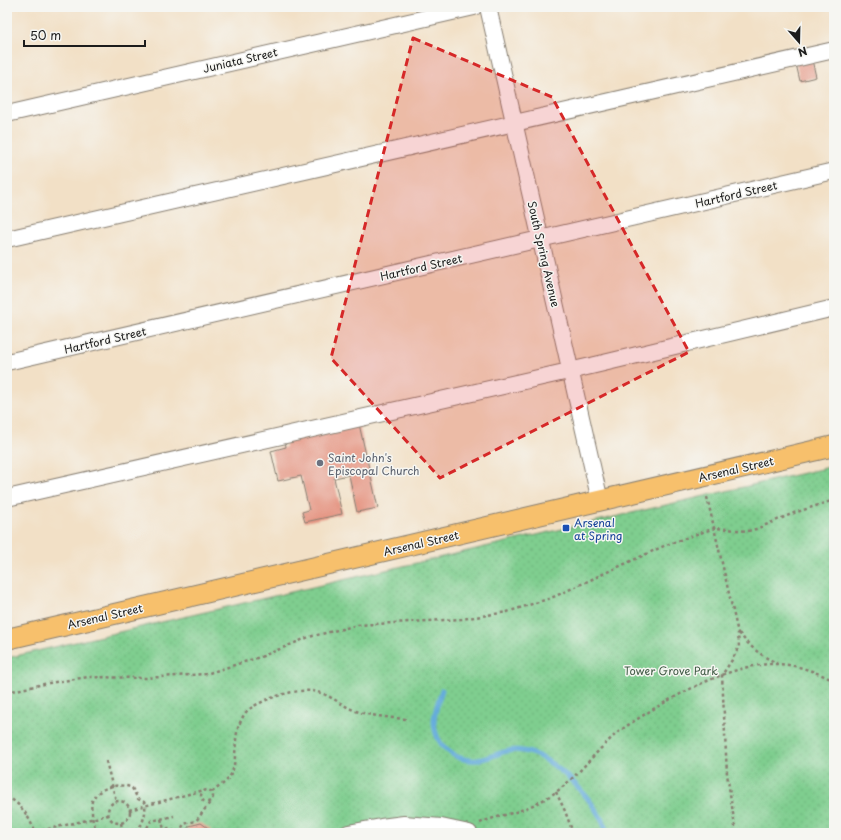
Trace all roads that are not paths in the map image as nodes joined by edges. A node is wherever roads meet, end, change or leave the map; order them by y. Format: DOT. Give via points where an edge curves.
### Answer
graph roads {
  1 [pos="474,7"];
  2 [pos="488,7"];
  3 [pos="834,50"];
  4 [pos="7,114"];
  5 [pos="515,123"];
  6 [pos="834,171"];
  7 [pos="7,239"];
  8 [pos="541,240"];
  9 [pos="834,308"];
  10 [pos="7,362"];
  11 [pos="571,370"];
  12 [pos="834,446"];
  13 [pos="7,498"];
  14 [pos="600,501"];
  15 [pos="7,639"];
  16 [pos="385,830"];
  17 [pos="466,832"];
  18 [pos="348,833"];
  1 -- 4 [label="street, Juniata Street"];
  2 -- 5 [label="street, South Spring Avenue"];
  3 -- 5 [label="street"];
  5 -- 7 [label="street"];
  5 -- 8 [label="street, South Spring Avenue"];
  6 -- 8 [label="street, Hartford Street"];
  8 -- 10 [label="street, Hartford Street"];
  8 -- 11 [label="street, South Spring Avenue"];
  9 -- 11 [label="street"];
  11 -- 13 [label="street"];
  11 -- 14 [label="street, South Spring Avenue"];
  12 -- 14 [label="main road, Arsenal Street"];
  14 -- 15 [label="main road, Arsenal Street"];
  16 -- 17 [label="street" via="404,824"];
  16 -- 18 [label="street"];
}
